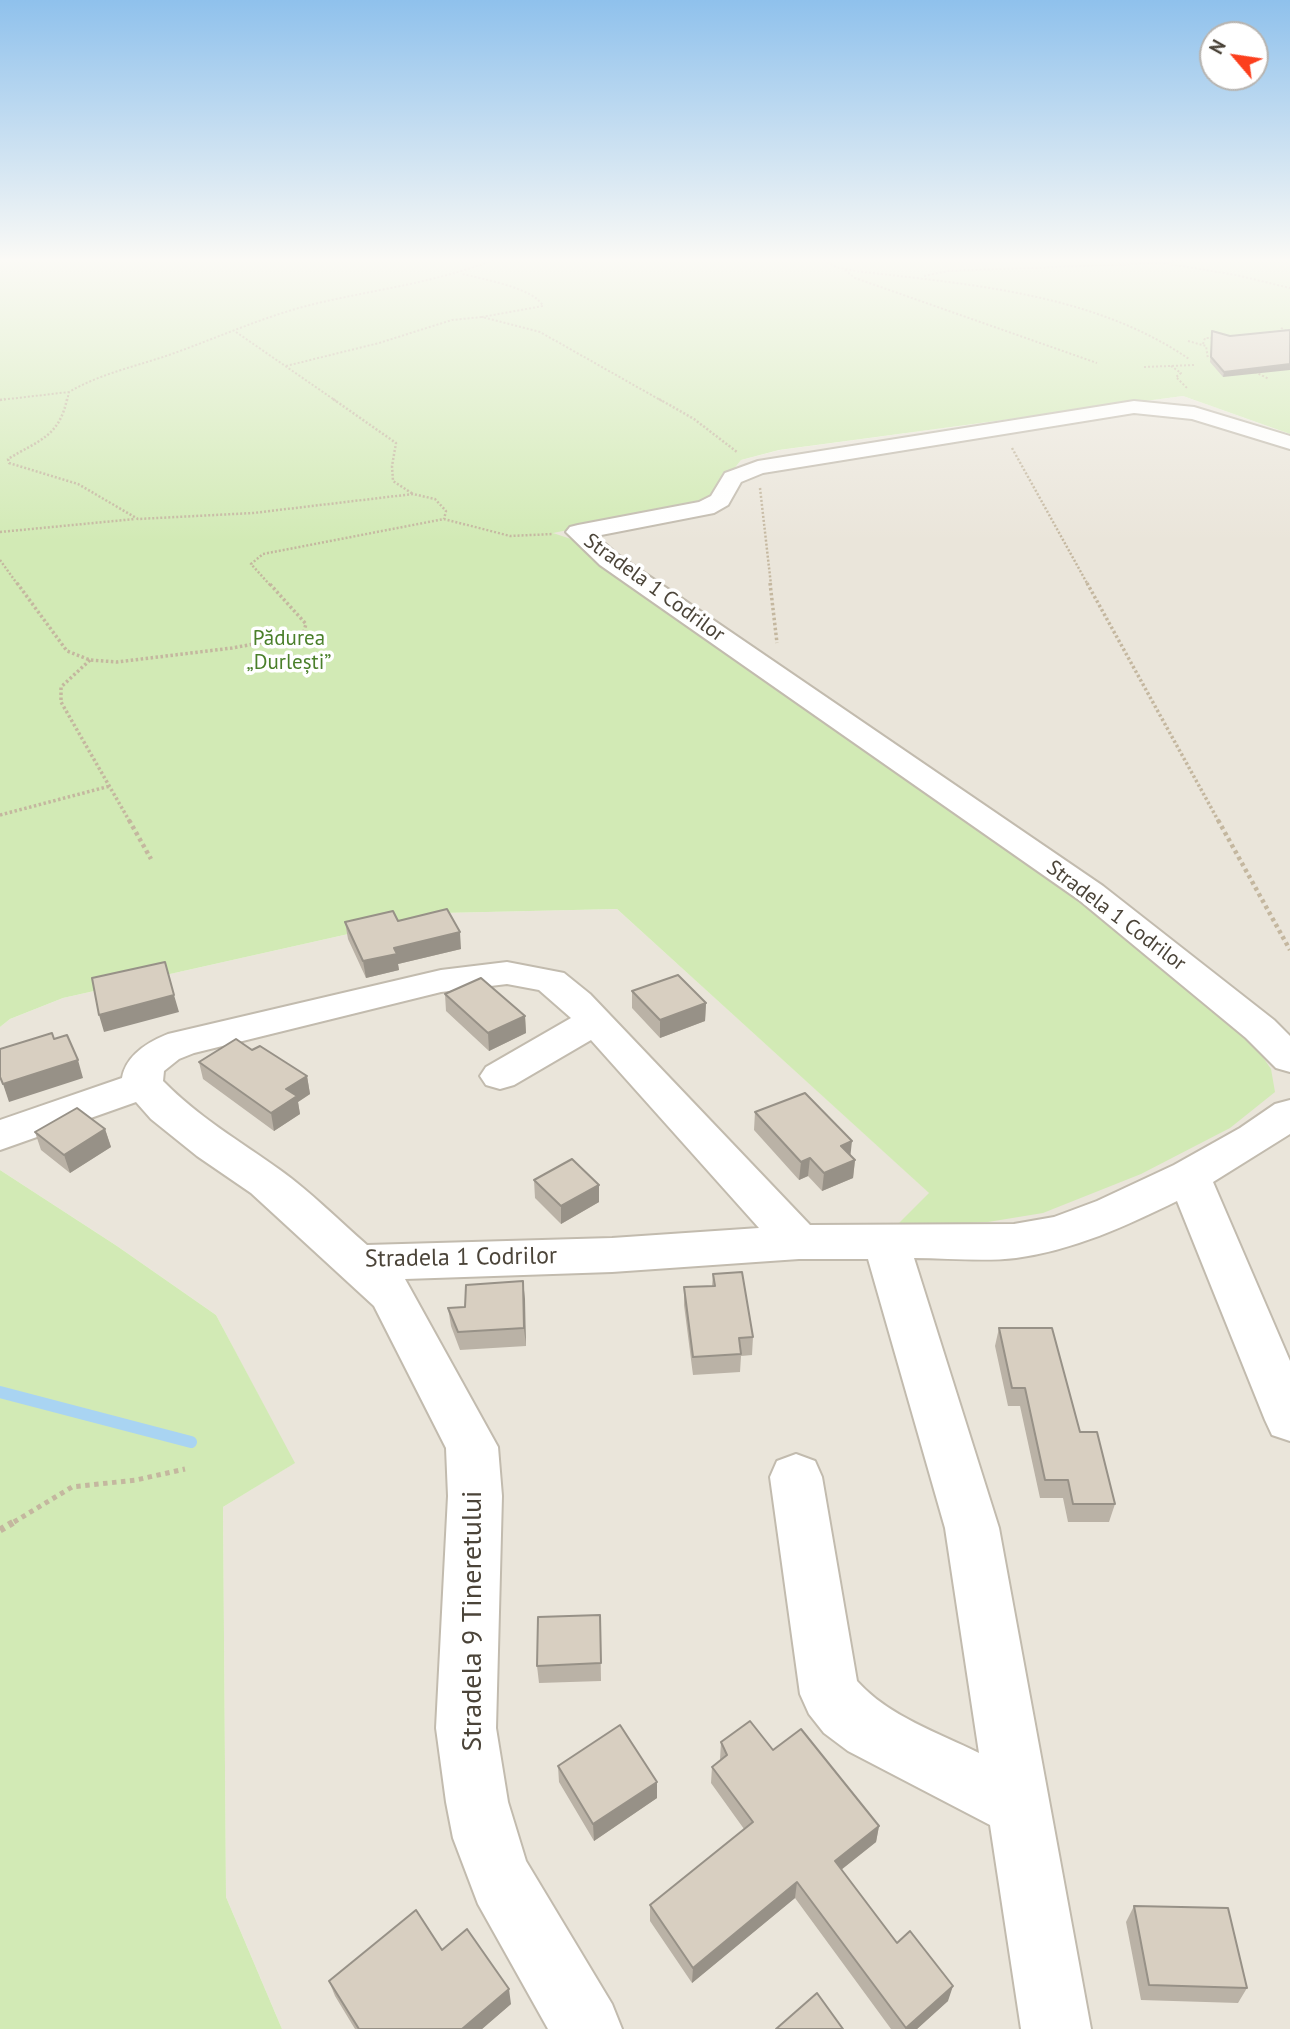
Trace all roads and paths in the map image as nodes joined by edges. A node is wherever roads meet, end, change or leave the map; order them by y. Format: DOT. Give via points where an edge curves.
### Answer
graph roads {
  1 [pos="171,353"];
  2 [pos="267,353"];
  3 [pos="340,353"];
  4 [pos="577,353"];
  5 [pos="1070,353"];
  6 [pos="1180,353"];
  7 [pos="1206,353"];
  8 [pos="1189,359"];
  9 [pos="1208,359"];
  10 [pos="1097,362"];
  11 [pos="286,366"];
  12 [pos="1170,366"];
  13 [pos="1195,366"];
  14 [pos="1144,367"];
  15 [pos="1251,370"];
  16 [pos="1269,379"];
  17 [pos="1189,390"];
  18 [pos="69,392"];
  19 [pos="0,400"];
  20 [pos="1001,429"];
  21 [pos="1290,443"];
  22 [pos="758,467"];
  23 [pos="413,494"];
  24 [pos="138,519"];
  25 [pos="444,519"];
  26 [pos="0,531"];
  27 [pos="578,532"];
  28 [pos="0,561"];
  29 [pos="90,660"];
  30 [pos="781,679"];
  31 [pos="110,786"];
  32 [pos="0,815"];
  33 [pos="151,859"];
  34 [pos="1290,950"];
  35 [pos="595,1021"];
  36 [pos="1290,1059"];
  37 [pos="500,1076"];
  38 [pos="143,1085"];
  39 [pos="1290,1114"];
  40 [pos="0,1135"];
  41 [pos="1189,1176"];
  42 [pos="886,1241"];
  43 [pos="799,1242"];
  44 [pos="357,1263"];
  45 [pos="1290,1420"];
  46 [pos="185,1469"];
  47 [pos="796,1477"];
  48 [pos="0,1530"];
  49 [pos="1019,1805"];
  50 [pos="587,2029"];
  51 [pos="1056,2029"];
  1 -- 18 [label="path"];
  2 -- 11 [label="path"];
  3 -- 11 [label="path"];
  4 -- 22 [label="path" via="694,419"];
  5 -- 10 [label="path"];
  6 -- 8 [label="path"];
  7 -- 9 [label="path"];
  11 -- 23 [label="path" via="396,443 393,481"];
  12 -- 13 [label="path"];
  12 -- 14 [label="path"];
  12 -- 17 [label="path" via="1181,373 1177,380"];
  15 -- 16 [label="path"];
  18 -- 19 [label="path"];
  18 -- 24 [label="path" via="63,420 55,430 8,458 9,463 85,486 122,514"];
  20 -- 21 [label="street, Stradela 1 Codrilor" via="1146,407 1194,413"];
  20 -- 22 [label="street, Stradela 1 Codrilor"];
  20 -- 34 [label="path"];
  22 -- 27 [label="street, Stradela 1 Codrilor" via="733,478 720,500 706,508"];
  22 -- 30 [label="path"];
  23 -- 24 [label="path" via="265,512"];
  23 -- 25 [label="path" via="435,499 446,510"];
  24 -- 26 [label="path"];
  25 -- 27 [label="path" via="521,537"];
  25 -- 29 [label="path" via="263,554 251,564 306,624 304,631 292,636 129,661"];
  27 -- 30 [label="street, Stradela 1 Codrilor" via="609,560"];
  28 -- 29 [label="path" via="67,651"];
  29 -- 31 [label="path" via="61,687 61,702"];
  30 -- 36 [label="street, Stradela 1 Codrilor" via="1091,892 1260,1029"];
  31 -- 32 [label="path"];
  31 -- 33 [label="path"];
  35 -- 37 [label="street"];
  35 -- 38 [label="street" via="561,987 540,977 506,973 441,981 183,1043 150,1062 142,1074"];
  35 -- 43 [label="street"];
  38 -- 40 [label="street"];
  38 -- 44 [label="street, Stradela 1 Codrilor" via="212,1146 266,1182"];
  39 -- 41 [label="street, Stradela 1 Codrilor"];
  41 -- 42 [label="street, Stradela 1 Codrilor" via="1113,1213 1058,1233 1014,1241"];
  41 -- 45 [label="street"];
  42 -- 43 [label="street, Stradela 1 Codrilor"];
  42 -- 49 [label="street" via="972,1528"];
  43 -- 44 [label="street, Stradela 1 Codrilor"];
  44 -- 50 [label="street, Stradela 9 Tineretului" via="391,1294 472,1447 475,1496 466,1728 477,1802 501,1881"];
  46 -- 48 [label="path" via="136,1480 72,1486"];
  47 -- 49 [label="street" via="830,1693 869,1730"];
  49 -- 51 [label="street"];
}
